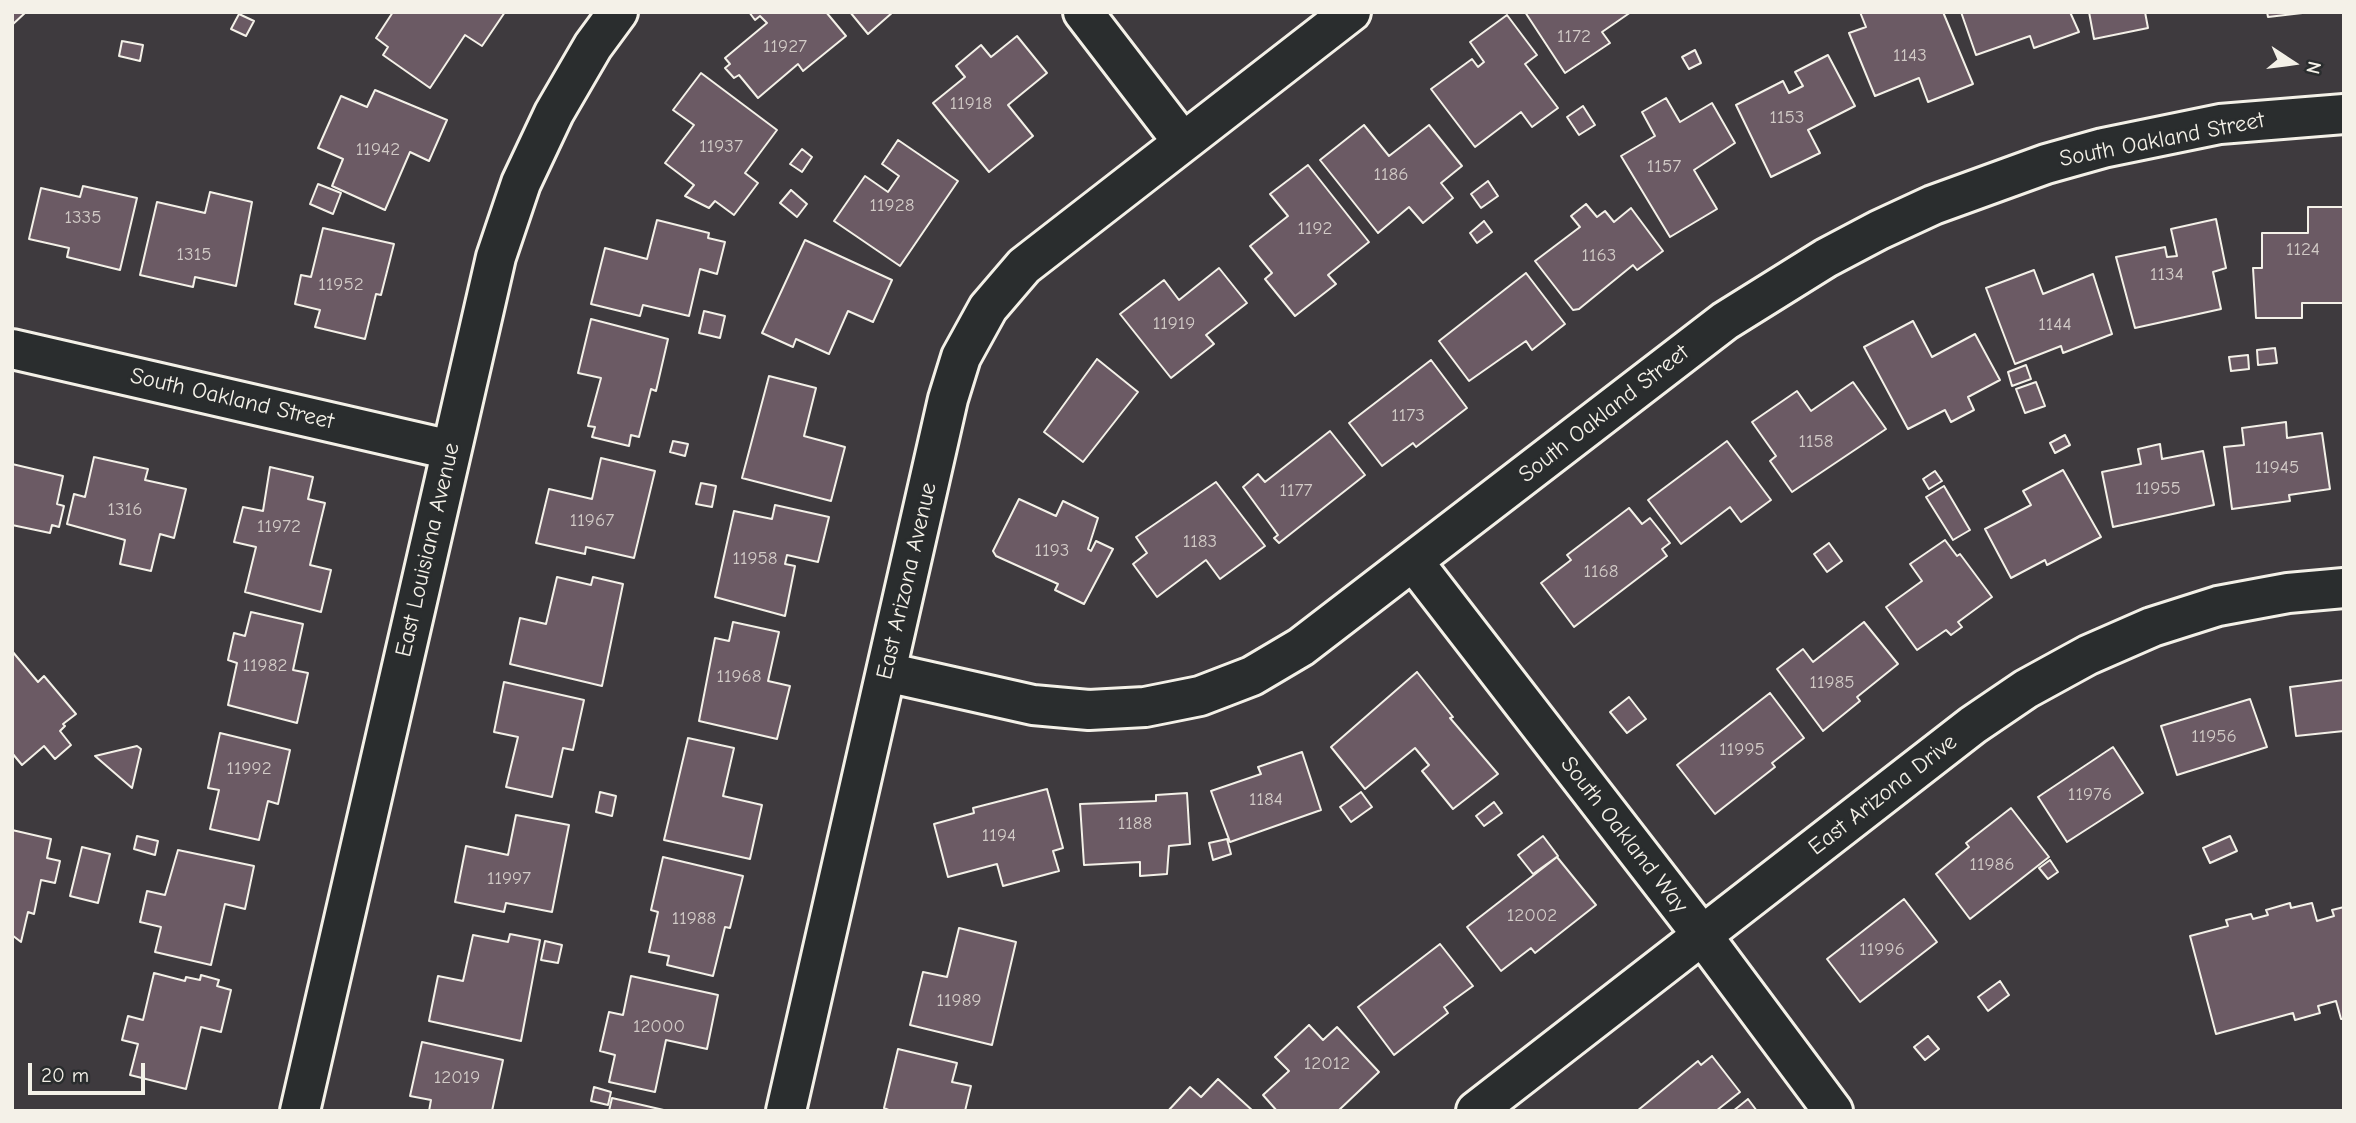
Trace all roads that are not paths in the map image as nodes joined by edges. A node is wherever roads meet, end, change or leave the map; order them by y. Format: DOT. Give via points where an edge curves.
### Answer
graph roads {
  1 [pos="618,12"];
  2 [pos="1083,12"];
  3 [pos="1351,12"];
  4 [pos="2344,114"];
  5 [pos="1182,141"];
  6 [pos="12,349"];
  7 [pos="451,450"];
  8 [pos="1413,561"];
  9 [pos="2344,588"];
  10 [pos="886,672"];
  11 [pos="1702,935"];
  12 [pos="300,1111"];
  13 [pos="786,1111"];
  14 [pos="1476,1111"];
  15 [pos="1833,1111"];
  1 -- 7 [label="street, East Louisiana Avenue" via="554,113 521,183 496,257"];
  2 -- 5 [label="street"];
  3 -- 5 [label="street, East Arizona Avenue"];
  4 -- 8 [label="street, South Oakland Street" via="2220,124 2103,148 1933,205 1879,230 1725,321"];
  5 -- 10 [label="street, East Arizona Avenue" via="1024,266 988,308 961,357 948,399"];
  6 -- 7 [label="street, South Oakland Street"];
  7 -- 12 [label="street, East Louisiana Avenue"];
  8 -- 10 [label="street, South Oakland Street" via="1301,647 1252,676 1200,696 1144,707 1089,710 1033,705"];
  8 -- 11 [label="street, South Oakland Way"];
  9 -- 11 [label="street, East Arizona Drive" via="2218,606 2152,627 2088,655 1973,725"];
  10 -- 13 [label="street, East Arizona Avenue"];
  11 -- 14 [label="street, East Arizona Drive"];
  11 -- 15 [label="street, South Oakland Way"];
}
